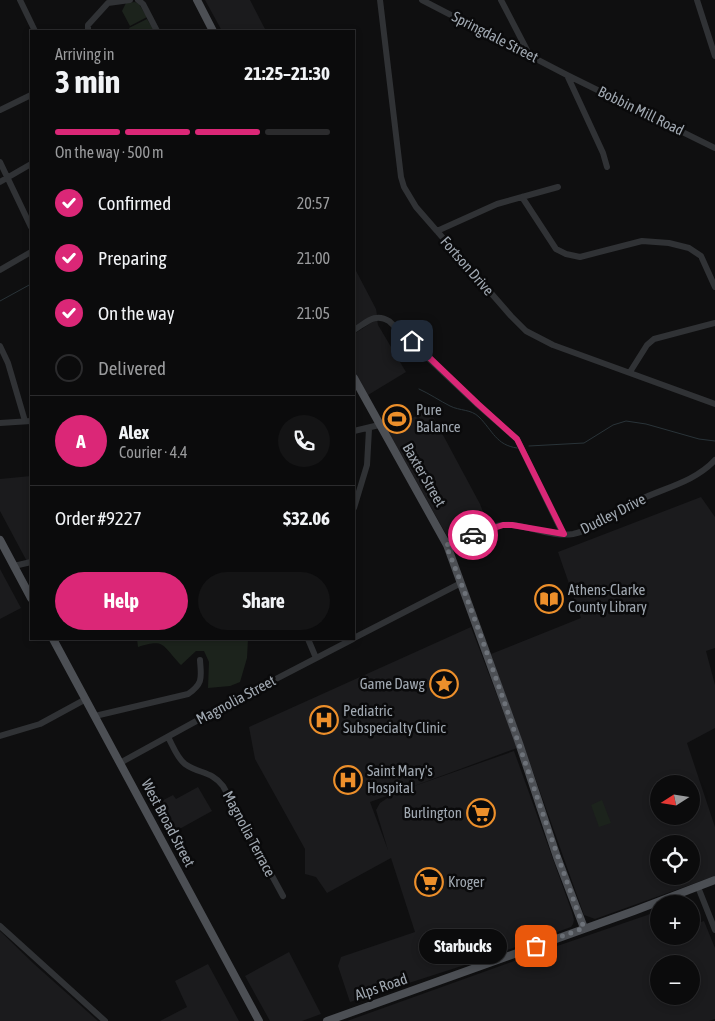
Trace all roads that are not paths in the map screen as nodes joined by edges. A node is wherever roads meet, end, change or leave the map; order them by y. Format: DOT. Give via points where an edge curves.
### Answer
graph roads {
  1 [pos="20,0"];
  2 [pos="130,0"];
  3 [pos="138,0"];
  4 [pos="197,0"];
  5 [pos="380,0"];
  6 [pos="422,0"];
  7 [pos="502,0"];
  8 [pos="697,0"];
  9 [pos="108,1"];
  10 [pos="35,30"];
  11 [pos="88,30"];
  12 [pos="156,30"];
  13 [pos="212,30"];
  14 [pos="529,54"];
  15 [pos="715,56"];
  16 [pos="567,75"];
  17 [pos="30,95"];
  18 [pos="0,110"];
  19 [pos="715,138"];
  20 [pos="712,146"];
  21 [pos="0,162"];
  22 [pos="30,165"];
  23 [pos="607,167"];
  24 [pos="7,178"];
  25 [pos="0,182"];
  26 [pos="558,187"];
  27 [pos="522,198"];
  28 [pos="29,217"];
  29 [pos="437,231"];
  30 [pos="30,253"];
  31 [pos="0,270"];
  32 [pos="715,287"];
  33 [pos="715,323"];
  34 [pos="355,329"];
  35 [pos="0,346"];
  36 [pos="630,372"];
  37 [pos="355,380"];
  38 [pos="715,404"];
  39 [pos="28,421"];
  40 [pos="0,424"];
  41 [pos="379,425"];
  42 [pos="369,428"];
  43 [pos="355,431"];
  44 [pos="715,460"];
  45 [pos="355,505"];
  46 [pos="564,534"];
  47 [pos="0,540"];
  48 [pos="446,545"];
  49 [pos="30,562"];
  50 [pos="14,566"];
  51 [pos="461,583"];
  52 [pos="30,596"];
  53 [pos="355,638"];
  54 [pos="54,640"];
  55 [pos="308,640"];
  56 [pos="352,640"];
  57 [pos="316,658"];
  58 [pos="200,660"];
  59 [pos="86,699"];
  60 [pos="95,716"];
  61 [pos="0,736"];
  62 [pos="168,737"];
  63 [pos="120,763"];
  64 [pos="715,880"];
  65 [pos="698,887"];
  66 [pos="283,896"];
  67 [pos="0,926"];
  68 [pos="584,928"];
  69 [pos="715,930"];
  70 [pos="105,1021"];
  71 [pos="259,1021"];
  72 [pos="327,1021"];
  1 -- 10 [label="street"];
  2 -- 9 [label="street"];
  3 -- 12 [label="street"];
  4 -- 13 [label="main road"];
  5 -- 29 [label="street, Fortson Drive" via="401,177 408,196"];
  6 -- 14 [label="street, Springdale Street"];
  7 -- 14 [label="street"];
  8 -- 15 [label="street"];
  9 -- 11 [label="street" via="88,25"];
  14 -- 16 [label="street, Springdale Street"];
  16 -- 20 [label="street, Bobbin Mill Road"];
  16 -- 23 [label="street" via="604,153"];
  17 -- 18 [label="street"];
  19 -- 20 [label="street"];
  21 -- 24 [label="street"];
  22 -- 24 [label="street"];
  24 -- 25 [label="street"];
  24 -- 28 [label="street"];
  26 -- 27 [label="street"];
  27 -- 29 [label="street" via="497,204"];
  27 -- 32 [label="street" via="556,248 566,254 580,257 642,240 689,248 701,256"];
  29 -- 36 [label="street, Fortson Drive" via="526,331"];
  30 -- 31 [label="street"];
  33 -- 36 [label="street" via="654,339"];
  34 -- 46 [label="street" via="383,316 517,439"];
  35 -- 39 [label="street"];
  36 -- 38 [label="street, Fortson Drive"];
  37 -- 41 [label="main road, Baxter Street"];
  39 -- 40 [label="street"];
  41 -- 42 [label="street"];
  41 -- 48 [label="main road, Baxter Street"];
  42 -- 43 [label="street"];
  42 -- 45 [label="street" via="367,464"];
  44 -- 46 [label="street, Dudley Drive" via="696,476 637,501 589,528"];
  46 -- 48 [label="street, Dudley Drive" via="503,525"];
  47 -- 50 [label="main road"];
  48 -- 51 [label="main road, Baxter Street"];
  49 -- 50 [label="street"];
  50 -- 52 [label="main road"];
  51 -- 53 [label="street, Magnolia Street"];
  51 -- 68 [label="main road, Baxter Street"];
  54 -- 59 [label="main road, West Broad Street"];
  55 -- 57 [label="street"];
  56 -- 57 [label="street, Magnolia Street"];
  57 -- 62 [label="street, Magnolia Street"];
  58 -- 60 [label="street" via="201,681 188,694"];
  59 -- 60 [label="main road, West Broad Street"];
  59 -- 61 [label="street" via="40,724"];
  60 -- 63 [label="main road, West Broad Street"];
  62 -- 63 [label="street, Magnolia Street"];
  62 -- 66 [label="street, Magnolia Terrace" via="184,763 212,775 223,786"];
  63 -- 71 [label="main road, West Broad Street"];
  64 -- 65 [label="main road, Alps Road"];
  65 -- 68 [label="main road, Alps Road"];
  65 -- 69 [label="street"];
  67 -- 70 [label="street"];
  68 -- 72 [label="main road, Alps Road"];
}
